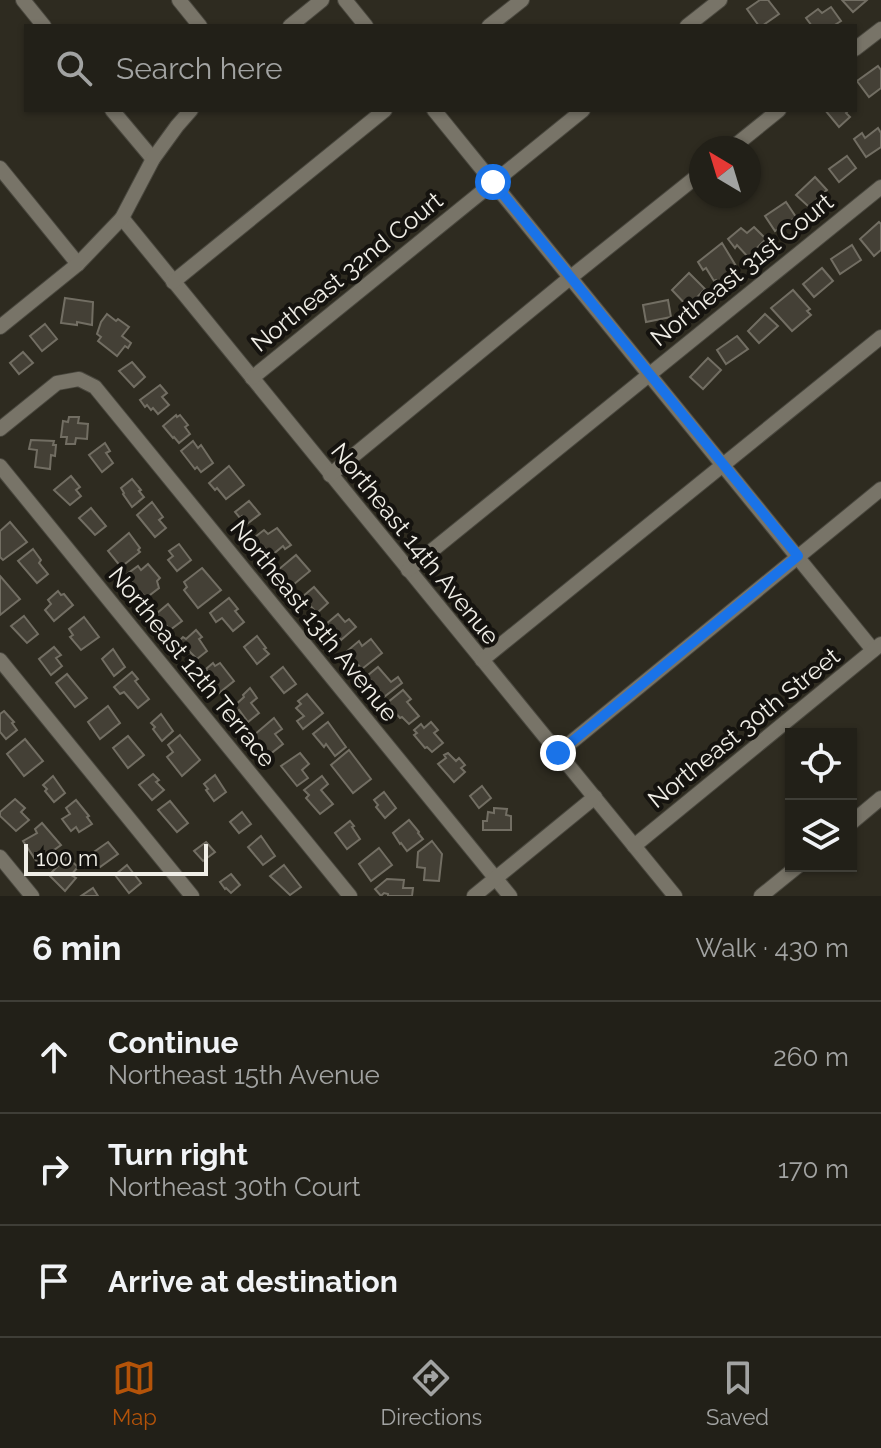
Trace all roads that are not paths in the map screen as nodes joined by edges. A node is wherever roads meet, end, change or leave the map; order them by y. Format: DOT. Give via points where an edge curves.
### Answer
graph roads {
  1 [pos="23,0"];
  2 [pos="179,0"];
  3 [pos="322,0"];
  4 [pos="345,0"];
  5 [pos="522,0"];
  6 [pos="720,0"];
  7 [pos="42,24"];
  8 [pos="198,24"];
  9 [pos="292,24"];
  10 [pos="364,24"];
  11 [pos="492,24"];
  12 [pos="690,24"];
  13 [pos="881,29"];
  14 [pos="857,47"];
  15 [pos="114,112"];
  16 [pos="189,112"];
  17 [pos="383,112"];
  18 [pos="436,112"];
  19 [pos="580,112"];
  20 [pos="777,112"];
  21 [pos="747,136"];
  22 [pos="153,159"];
  23 [pos="0,168"];
  24 [pos="493,182"];
  25 [pos="689,183"];
  26 [pos="881,187"];
  27 [pos="122,218"];
  28 [pos="78,264"];
  29 [pos="571,277"];
  30 [pos="173,282"];
  31 [pos="0,327"];
  32 [pos="881,337"];
  33 [pos="649,374"];
  34 [pos="252,378"];
  35 [pos="0,429"];
  36 [pos="723,464"];
  37 [pos="0,466"];
  38 [pos="330,475"];
  39 [pos="881,489"];
  40 [pos="798,556"];
  41 [pos="408,570"];
  42 [pos="877,647"];
  43 [pos="0,660"];
  44 [pos="482,660"];
  45 [pos="558,753"];
  46 [pos="595,797"];
  47 [pos="881,798"];
  48 [pos="857,818"];
  49 [pos="634,846"];
  50 [pos="0,857"];
  51 [pos="791,872"];
  52 [pos="496,878"];
  53 [pos="32,896"];
  54 [pos="192,896"];
  55 [pos="350,896"];
  56 [pos="474,896"];
  57 [pos="510,896"];
  58 [pos="675,896"];
  59 [pos="761,896"];
  1 -- 7 [label="street"];
  2 -- 8 [label="street"];
  3 -- 9 [label="street"];
  4 -- 10 [label="street"];
  5 -- 11 [label="street"];
  6 -- 12 [label="street"];
  13 -- 14 [label="street"];
  15 -- 22 [label="street"];
  16 -- 22 [label="street"];
  17 -- 30 [label="street"];
  18 -- 24 [label="street"];
  19 -- 24 [label="street, Northeast 32nd Court"];
  20 -- 21 [label="street"];
  22 -- 27 [label="street"];
  23 -- 28 [label="street"];
  24 -- 29 [label="street"];
  24 -- 34 [label="street, Northeast 32nd Court"];
  25 -- 29 [label="street"];
  26 -- 33 [label="street, Northeast 31st Court"];
  27 -- 28 [label="street"];
  27 -- 30 [label="street, Northeast 14th Avenue"];
  28 -- 31 [label="street"];
  29 -- 33 [label="street"];
  29 -- 38 [label="street"];
  30 -- 34 [label="street, Northeast 14th Avenue"];
  32 -- 36 [label="street"];
  33 -- 36 [label="street"];
  33 -- 41 [label="street, Northeast 31st Court"];
  34 -- 38 [label="street, Northeast 14th Avenue"];
  35 -- 52 [label="street, Northeast 13th Avenue" via="57,383 79,379 95,387"];
  36 -- 40 [label="street"];
  36 -- 44 [label="street"];
  37 -- 55 [label="street, Northeast 12th Terrace"];
  38 -- 41 [label="street, Northeast 14th Avenue"];
  39 -- 40 [label="street"];
  40 -- 42 [label="street"];
  40 -- 45 [label="street"];
  41 -- 44 [label="street, Northeast 14th Avenue"];
  42 -- 49 [label="street, Northeast 30th Street"];
  43 -- 54 [label="street"];
  44 -- 45 [label="street, Northeast 14th Avenue"];
  45 -- 46 [label="street, Northeast 14th Avenue"];
  46 -- 49 [label="street, Northeast 14th Avenue"];
  46 -- 52 [label="street"];
  47 -- 48 [label="street"];
  49 -- 58 [label="street, Northeast 14th Avenue"];
  50 -- 53 [label="street"];
  51 -- 59 [label="street"];
  52 -- 56 [label="street"];
  52 -- 57 [label="street, Northeast 13th Avenue"];
}
